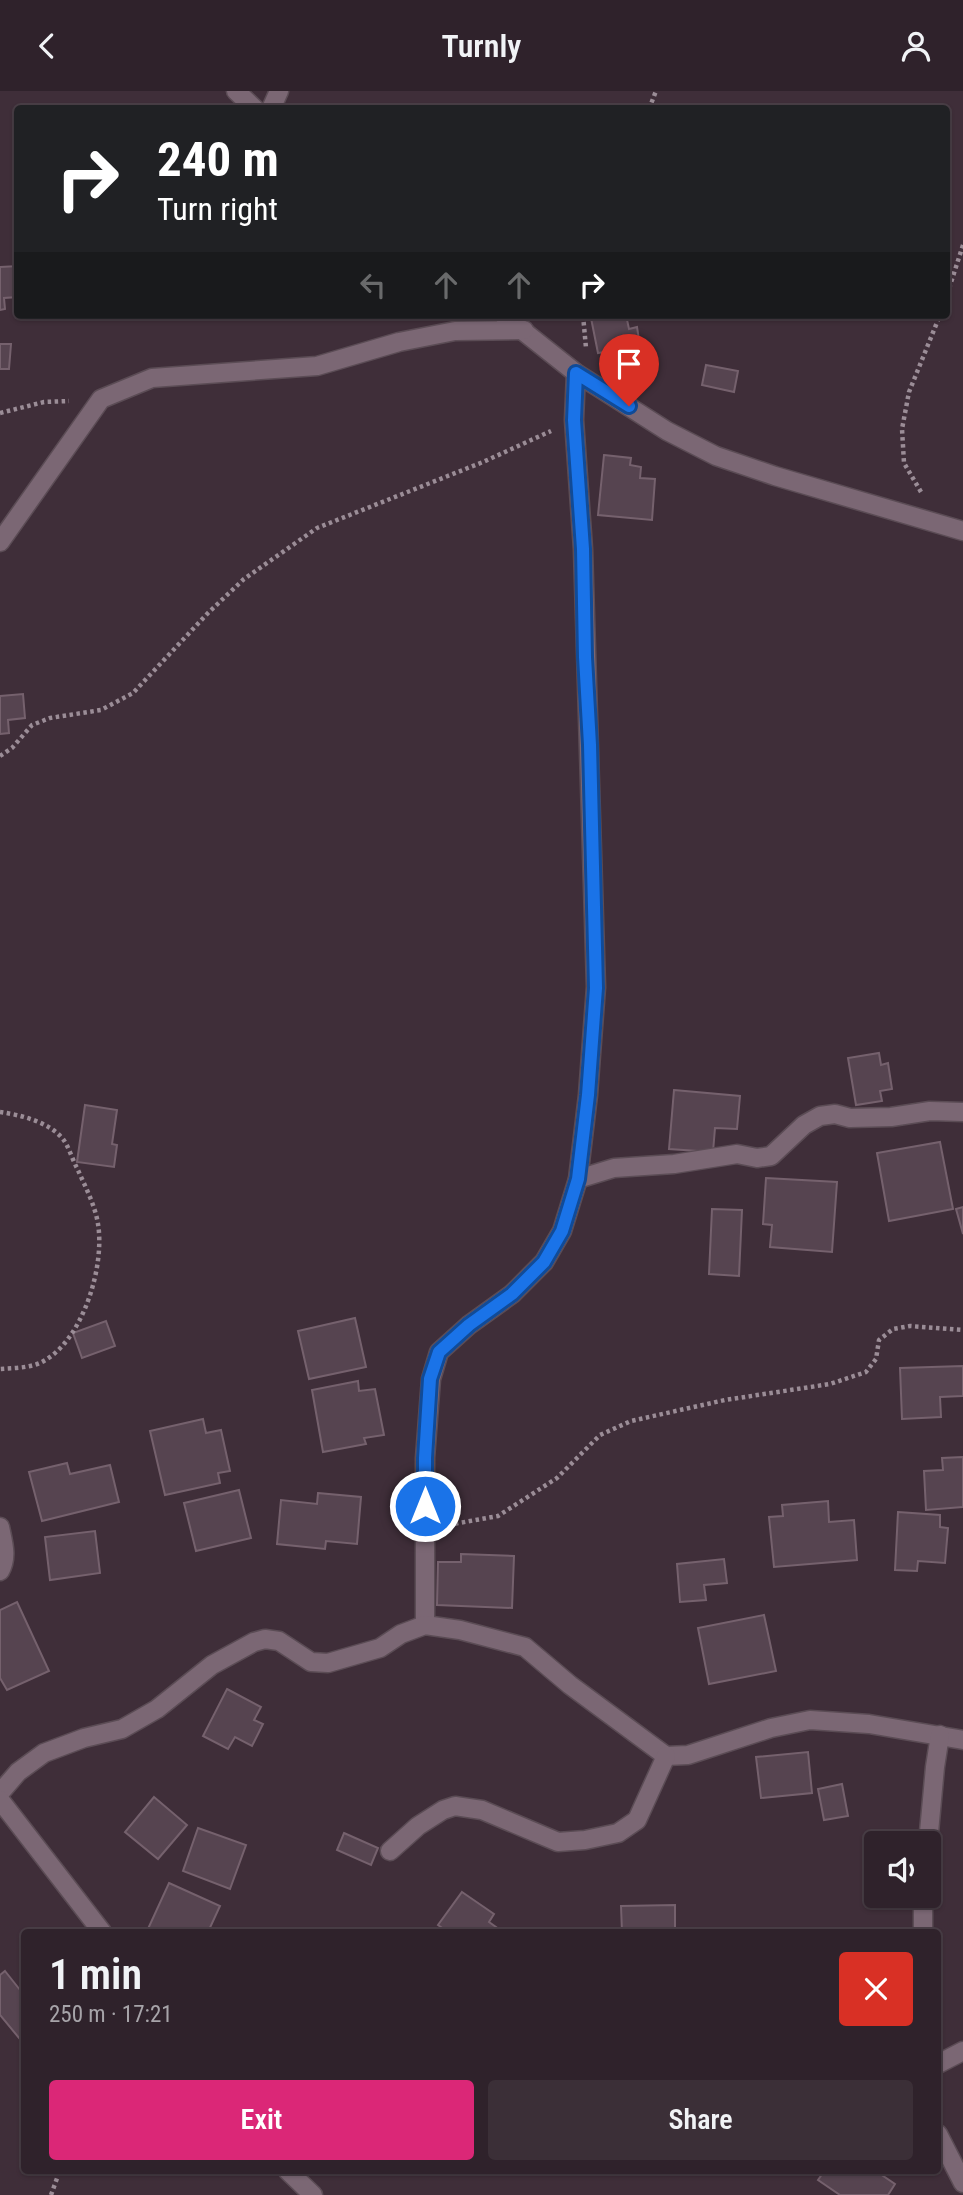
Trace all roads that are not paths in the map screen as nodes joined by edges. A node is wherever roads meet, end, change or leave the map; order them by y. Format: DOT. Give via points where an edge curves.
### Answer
graph roads {
  1 [pos="236,91"];
  2 [pos="251,105"];
  3 [pos="509,319"];
  4 [pos="524,330"];
  5 [pos="576,373"];
  6 [pos="956,529"];
  7 [pos="0,542"];
  8 [pos="963,1112"];
  9 [pos="578,1179"];
  10 [pos="0,1527"];
  11 [pos="0,1571"];
  12 [pos="425,1625"];
  13 [pos="940,1735"];
  14 [pos="963,1740"];
  15 [pos="666,1756"];
  16 [pos="0,1793"];
  17 [pos="0,1800"];
  18 [pos="929,1831"];
  19 [pos="390,1851"];
  20 [pos="923,1908"];
  21 [pos="100,1929"];
  22 [pos="923,1929"];
  23 [pos="963,2051"];
  24 [pos="941,2062"];
  25 [pos="941,2140"];
  26 [pos="291,2174"];
  27 [pos="963,2183"];
  28 [pos="313,2195"];
  1 -- 2 [label="street"];
  3 -- 4 [label="street"];
  4 -- 5 [label="street"];
  4 -- 7 [label="street" via="455,331 317,366 152,378 101,399"];
  5 -- 6 [label="street" via="716,456"];
  5 -- 9 [label="street" via="574,420 583,549 596,988"];
  8 -- 9 [label="street" via="820,1116 771,1156 737,1154 614,1168"];
  9 -- 12 [label="street" via="562,1231 544,1262 439,1352 430,1379 425,1458"];
  10 -- 11 [label="street" via="5,1551"];
  12 -- 15 [label="street" via="525,1647"];
  12 -- 16 [label="street" via="380,1648 328,1663 311,1662 279,1641 254,1642 212,1665 122,1730 44,1753"];
  13 -- 14 [label="street"];
  13 -- 15 [label="street" via="810,1720 688,1755"];
  13 -- 18 [label="street"];
  15 -- 19 [label="street" via="637,1821 618,1833 558,1842 482,1810 456,1806 418,1826"];
  17 -- 21 [label="street"];
  20 -- 22 [label="street"];
  23 -- 24 [label="street"];
  25 -- 27 [label="street"];
  26 -- 28 [label="street"];
}
